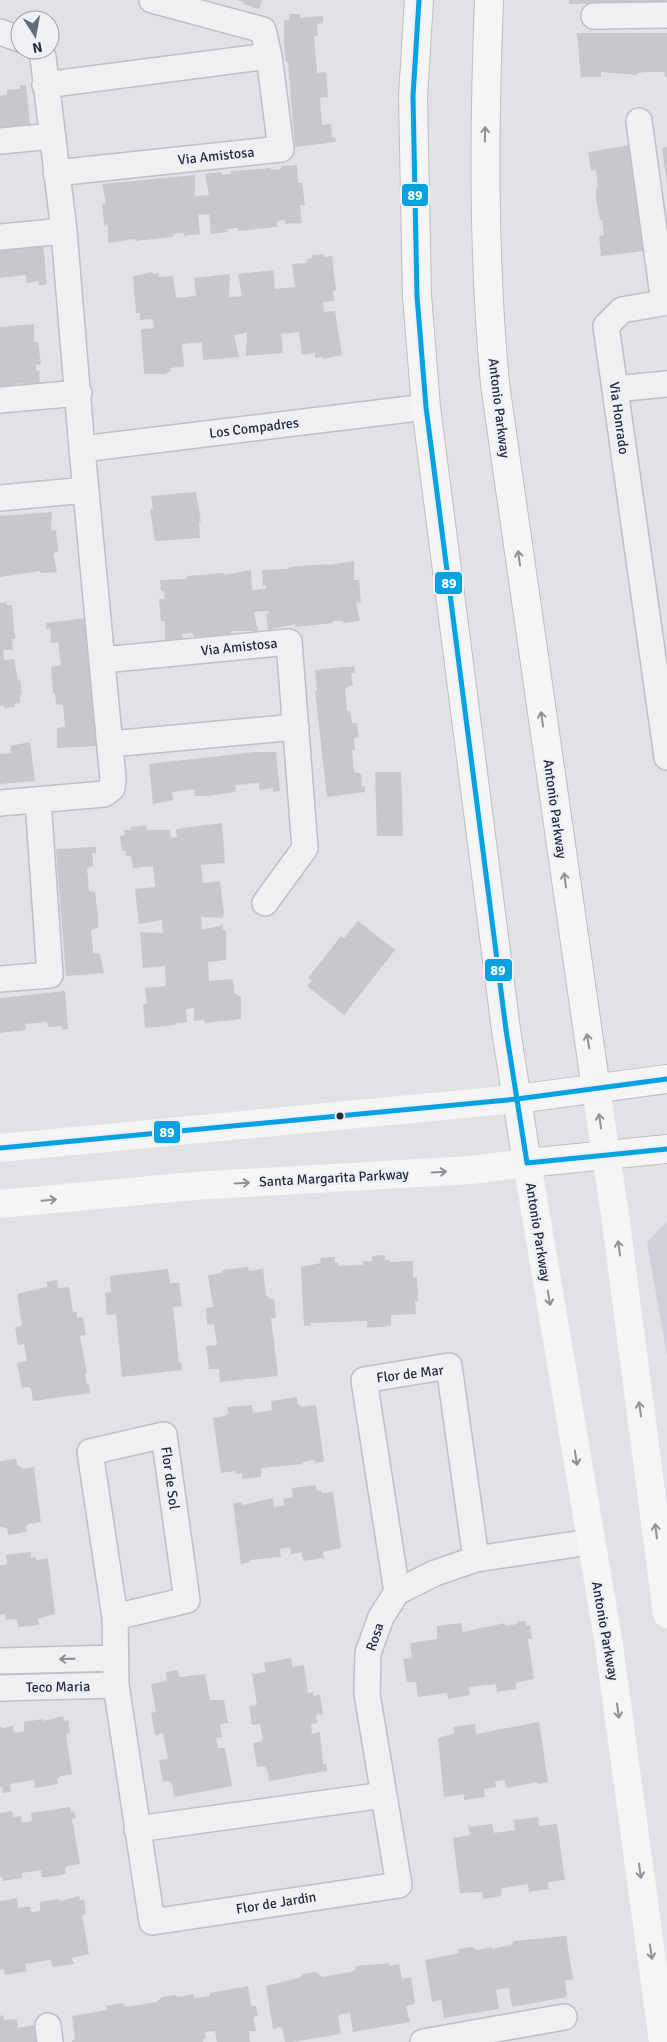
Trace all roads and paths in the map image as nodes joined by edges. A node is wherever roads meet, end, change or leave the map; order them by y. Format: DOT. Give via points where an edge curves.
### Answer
graph roads {
  1 [pos="152,0"];
  2 [pos="419,0"];
  3 [pos="489,0"];
  4 [pos="667,15"];
  5 [pos="594,16"];
  6 [pos="269,56"];
  7 [pos="41,60"];
  8 [pos="45,85"];
  9 [pos="639,121"];
  10 [pos="53,136"];
  11 [pos="0,141"];
  12 [pos="56,173"];
  13 [pos="64,231"];
  14 [pos="0,237"];
  15 [pos="666,302"];
  16 [pos="667,384"];
  17 [pos="615,388"];
  18 [pos="79,393"];
  19 [pos="0,400"];
  20 [pos="426,408"];
  21 [pos="82,449"];
  22 [pos="86,490"];
  23 [pos="0,498"];
  24 [pos="658,631"];
  25 [pos="103,660"];
  26 [pos="296,727"];
  27 [pos="110,744"];
  28 [pos="667,757"];
  29 [pos="38,800"];
  30 [pos="0,804"];
  31 [pos="265,903"];
  32 [pos="0,979"];
  33 [pos="667,1080"];
  34 [pos="596,1089"];
  35 [pos="516,1099"];
  36 [pos="0,1148"];
  37 [pos="667,1148"];
  38 [pos="604,1153"];
  39 [pos="527,1163"];
  40 [pos="0,1204"];
  41 [pos="590,1542"];
  42 [pos="476,1559"];
  43 [pos="397,1592"];
  44 [pos="667,1614"];
  45 [pos="115,1617"];
  46 [pos="116,1658"];
  47 [pos="0,1661"];
  48 [pos="116,1685"];
  49 [pos="0,1688"];
  50 [pos="384,1795"];
  51 [pos="137,1829"];
  52 [pos="399,1884"];
  53 [pos="152,1922"];
  54 [pos="564,2017"];
  55 [pos="461,2039"];
  56 [pos="423,2042"];
  57 [pos="664,2042"];
  1 -- 6 [label="street, Via Amistosa" via="263,30"];
  2 -- 20 [label="main road, Antonio Parkway" via="413,96 418,296"];
  34 -- 3 [label="main road, Antonio Parkway, one-way" via="495,384 487,300 484,182"];
  4 -- 5 [label="street"];
  6 -- 8 [label="street"];
  6 -- 12 [label="street, Via Amistosa" via="281,149"];
  7 -- 8 [label="street"];
  8 -- 10 [label="street"];
  9 -- 15 [label="street, Via Honrado"];
  10 -- 11 [label="street"];
  10 -- 12 [label="street"];
  12 -- 13 [label="street"];
  13 -- 14 [label="street"];
  13 -- 18 [label="street"];
  15 -- 17 [label="street, Via Honrado" via="622,310 606,326"];
  16 -- 17 [label="street"];
  17 -- 24 [label="street, Via Honrado"];
  18 -- 19 [label="street"];
  18 -- 21 [label="street"];
  20 -- 21 [label="street, Los Compadres"];
  20 -- 35 [label="main road, Antonio Parkway"];
  21 -- 22 [label="street"];
  22 -- 23 [label="street"];
  22 -- 25 [label="street"];
  24 -- 28 [label="street, Via Honrado"];
  25 -- 26 [label="street, Via Amistosa" via="289,642"];
  25 -- 27 [label="street"];
  26 -- 27 [label="street"];
  26 -- 31 [label="street, Via Amistosa" via="305,848"];
  27 -- 29 [label="street" via="112,788 104,794"];
  29 -- 30 [label="street"];
  29 -- 32 [label="street" via="50,975"];
  33 -- 34 [label="main road"];
  34 -- 35 [label="main road"];
  38 -- 34 [label="main road, Antonio Parkway, one-way"];
  35 -- 36 [label="main road"];
  35 -- 39 [label="main road, Antonio Parkway"];
  37 -- 38 [label="main road, Santa Margarita Parkway"];
  38 -- 39 [label="main road, Santa Margarita Parkway"];
  44 -- 38 [label="main road, Antonio Parkway, one-way" via="615,1215"];
  40 -- 39 [label="main road, Santa Margarita Parkway, one-way" via="193,1186 471,1170"];
  39 -- 41 [label="main road, Antonio Parkway, one-way"];
  41 -- 42 [label="street, Rosa"];
  41 -- 57 [label="main road, Antonio Parkway, one-way" via="609,1645"];
  42 -- 43 [label="street, Rosa" via="435,1572"];
  42 -- 43 [label="street, Flor de Mar" via="449,1366 364,1380"];
  43 -- 50 [label="street, Rosa" via="381,1617 368,1653 367,1694"];
  45 -- 45 [label="street, Flor de Sol" via="187,1600 164,1434 90,1452"];
  45 -- 46 [label="street, Flor de Sol"];
  46 -- 47 [label="street, Teco Maria, one-way"];
  46 -- 48 [label="street, Flor de Sol"];
  48 -- 49 [label="street, Teco Maria"];
  48 -- 51 [label="street, Flor de Sol"];
  50 -- 51 [label="street"];
  50 -- 52 [label="street, Rosa"];
  51 -- 53 [label="street, Flor de Sol"];
  52 -- 53 [label="street, Flor de Jardin"];
  54 -- 55 [label="street"];
  55 -- 56 [label="street"];
}
